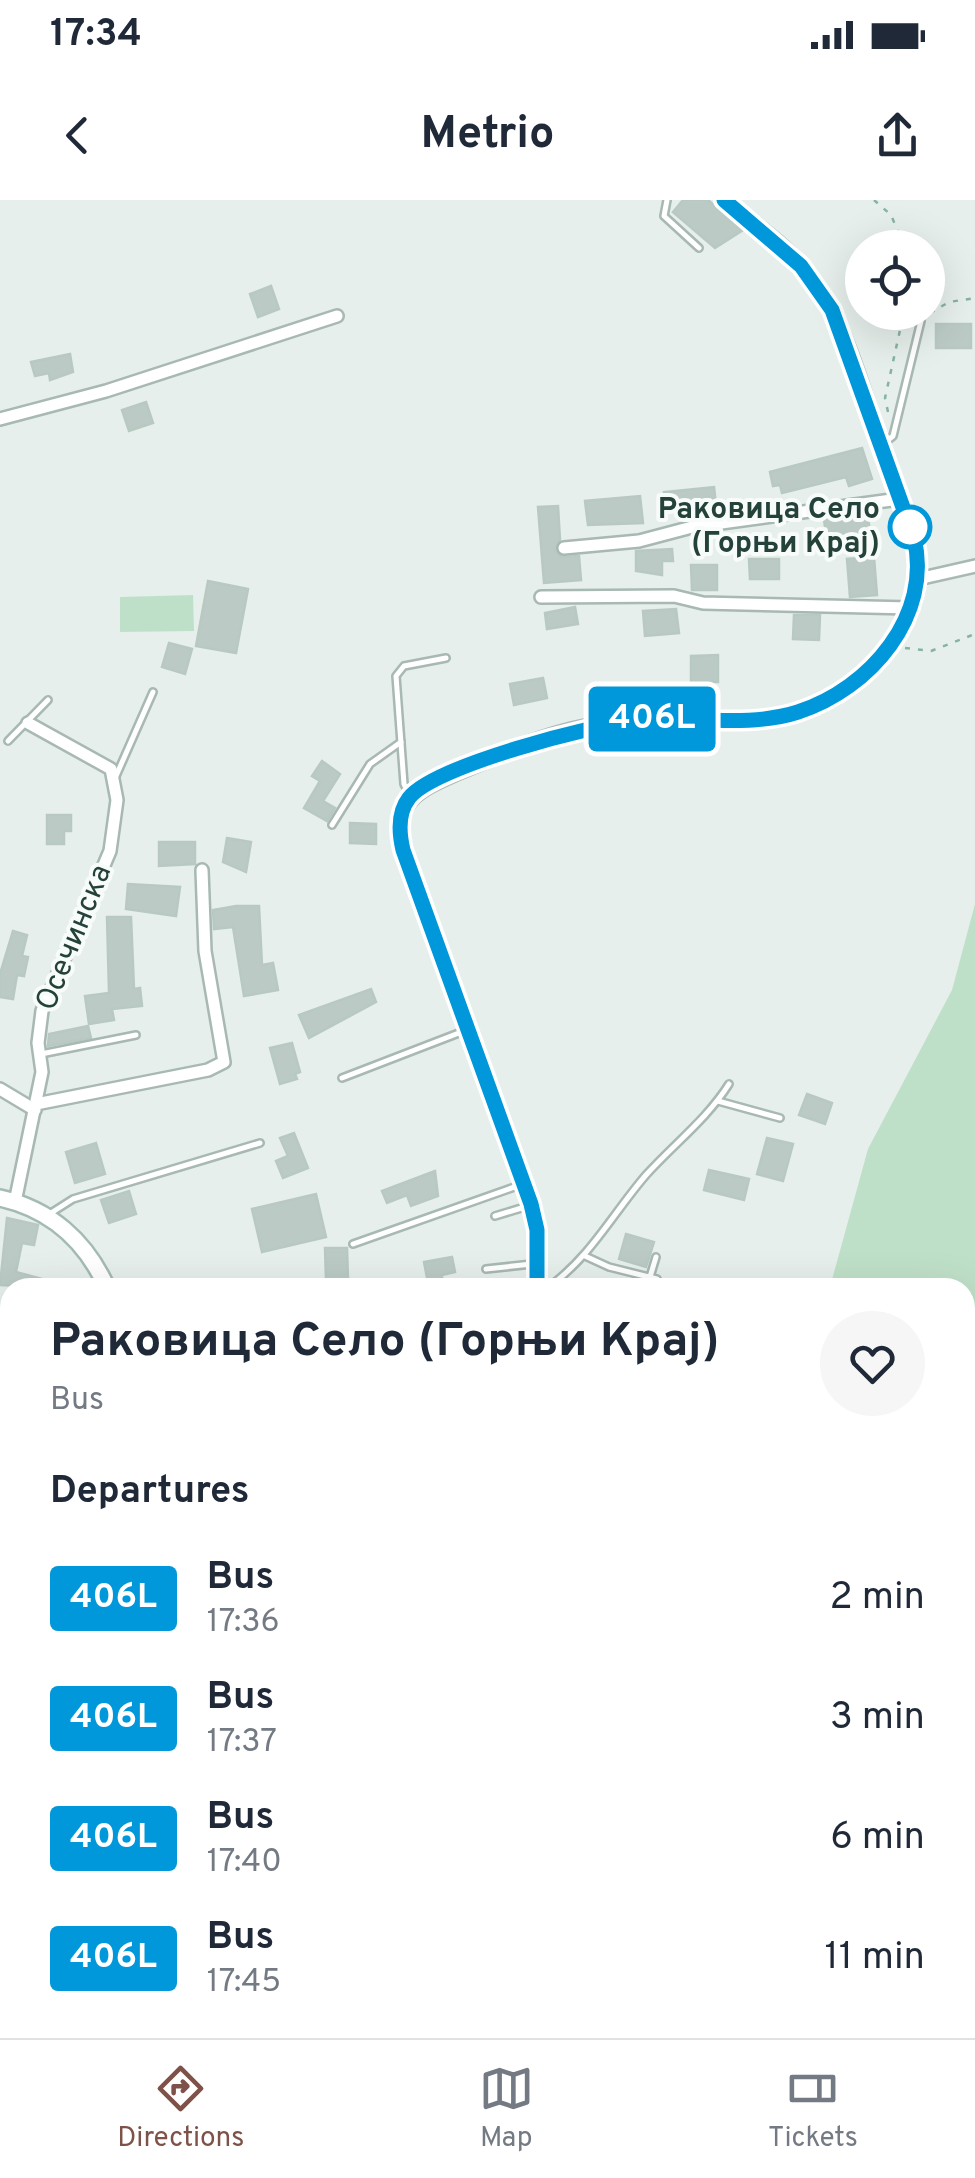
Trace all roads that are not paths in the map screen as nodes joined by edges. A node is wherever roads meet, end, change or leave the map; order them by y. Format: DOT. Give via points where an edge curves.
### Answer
graph roads {
  1 [pos="667,200"];
  2 [pos="724,200"];
  3 [pos="698,248"];
  4 [pos="337,316"];
  5 [pos="919,330"];
  6 [pos="0,418"];
  7 [pos="880,446"];
  8 [pos="899,499"];
  9 [pos="564,548"];
  10 [pos="975,566"];
  11 [pos="918,579"];
  12 [pos="541,597"];
  13 [pos="910,608"];
  14 [pos="446,658"];
  15 [pos="153,692"];
  16 [pos="48,700"];
  17 [pos="28,723"];
  18 [pos="8,741"];
  19 [pos="402,742"];
  20 [pos="115,776"];
  21 [pos="410,796"];
  22 [pos="332,825"];
  23 [pos="202,870"];
  24 [pos="467,1030"];
  25 [pos="136,1036"];
  26 [pos="40,1054"];
  27 [pos="342,1078"];
  28 [pos="729,1084"];
  29 [pos="0,1089"];
  30 [pos="718,1100"];
  31 [pos="36,1107"];
  32 [pos="780,1118"];
  33 [pos="260,1142"];
  34 [pos="522,1184"];
  35 [pos="8,1200"];
  36 [pos="531,1204"];
  37 [pos="47,1216"];
  38 [pos="495,1216"];
  39 [pos="354,1244"];
  40 [pos="585,1256"];
  41 [pos="656,1257"];
  42 [pos="538,1264"];
  43 [pos="486,1269"];
  44 [pos="102,1278"];
  45 [pos="542,1278"];
  46 [pos="556,1278"];
  1 -- 3 [label="lane" via="664,216"];
  2 -- 7 [label="street" via="801,266 821,293"];
  4 -- 6 [label="street"];
  5 -- 7 [label="lane" via="892,436"];
  7 -- 8 [label="street"];
  8 -- 9 [label="street"];
  8 -- 11 [label="street" via="916,548"];
  10 -- 11 [label="street"];
  11 -- 13 [label="street"];
  12 -- 13 [label="street"];
  13 -- 21 [label="street" via="888,646 852,684 796,713 584,728 499,755"];
  14 -- 19 [label="lane" via="404,666 396,676"];
  15 -- 20 [label="lane"];
  16 -- 17 [label="lane"];
  17 -- 18 [label="lane"];
  17 -- 20 [label="street"];
  19 -- 21 [label="lane"];
  19 -- 22 [label="lane" via="370,764"];
  20 -- 26 [label="street, Осечинска" via="110,851 46,1001"];
  21 -- 24 [label="street" via="401,840"];
  23 -- 31 [label="street" via="206,950 224,1062"];
  24 -- 27 [label="lane"];
  24 -- 34 [label="street"];
  25 -- 26 [label="lane"];
  26 -- 31 [label="street, Осечинска"];
  28 -- 30 [label="lane"];
  29 -- 31 [label="street"];
  30 -- 32 [label="lane"];
  30 -- 40 [label="lane" via="642,1180"];
  31 -- 35 [label="street, Осечинска"];
  33 -- 37 [label="lane" via="73,1199"];
  34 -- 36 [label="street"];
  34 -- 39 [label="lane"];
  35 -- 37 [label="main road"];
  36 -- 38 [label="lane"];
  36 -- 42 [label="street"];
  37 -- 44 [label="main road" via="84,1248"];
  40 -- 41 [label="lane" via="654,1278"];
  40 -- 46 [label="lane"];
  42 -- 43 [label="lane"];
  42 -- 45 [label="street"];
}
